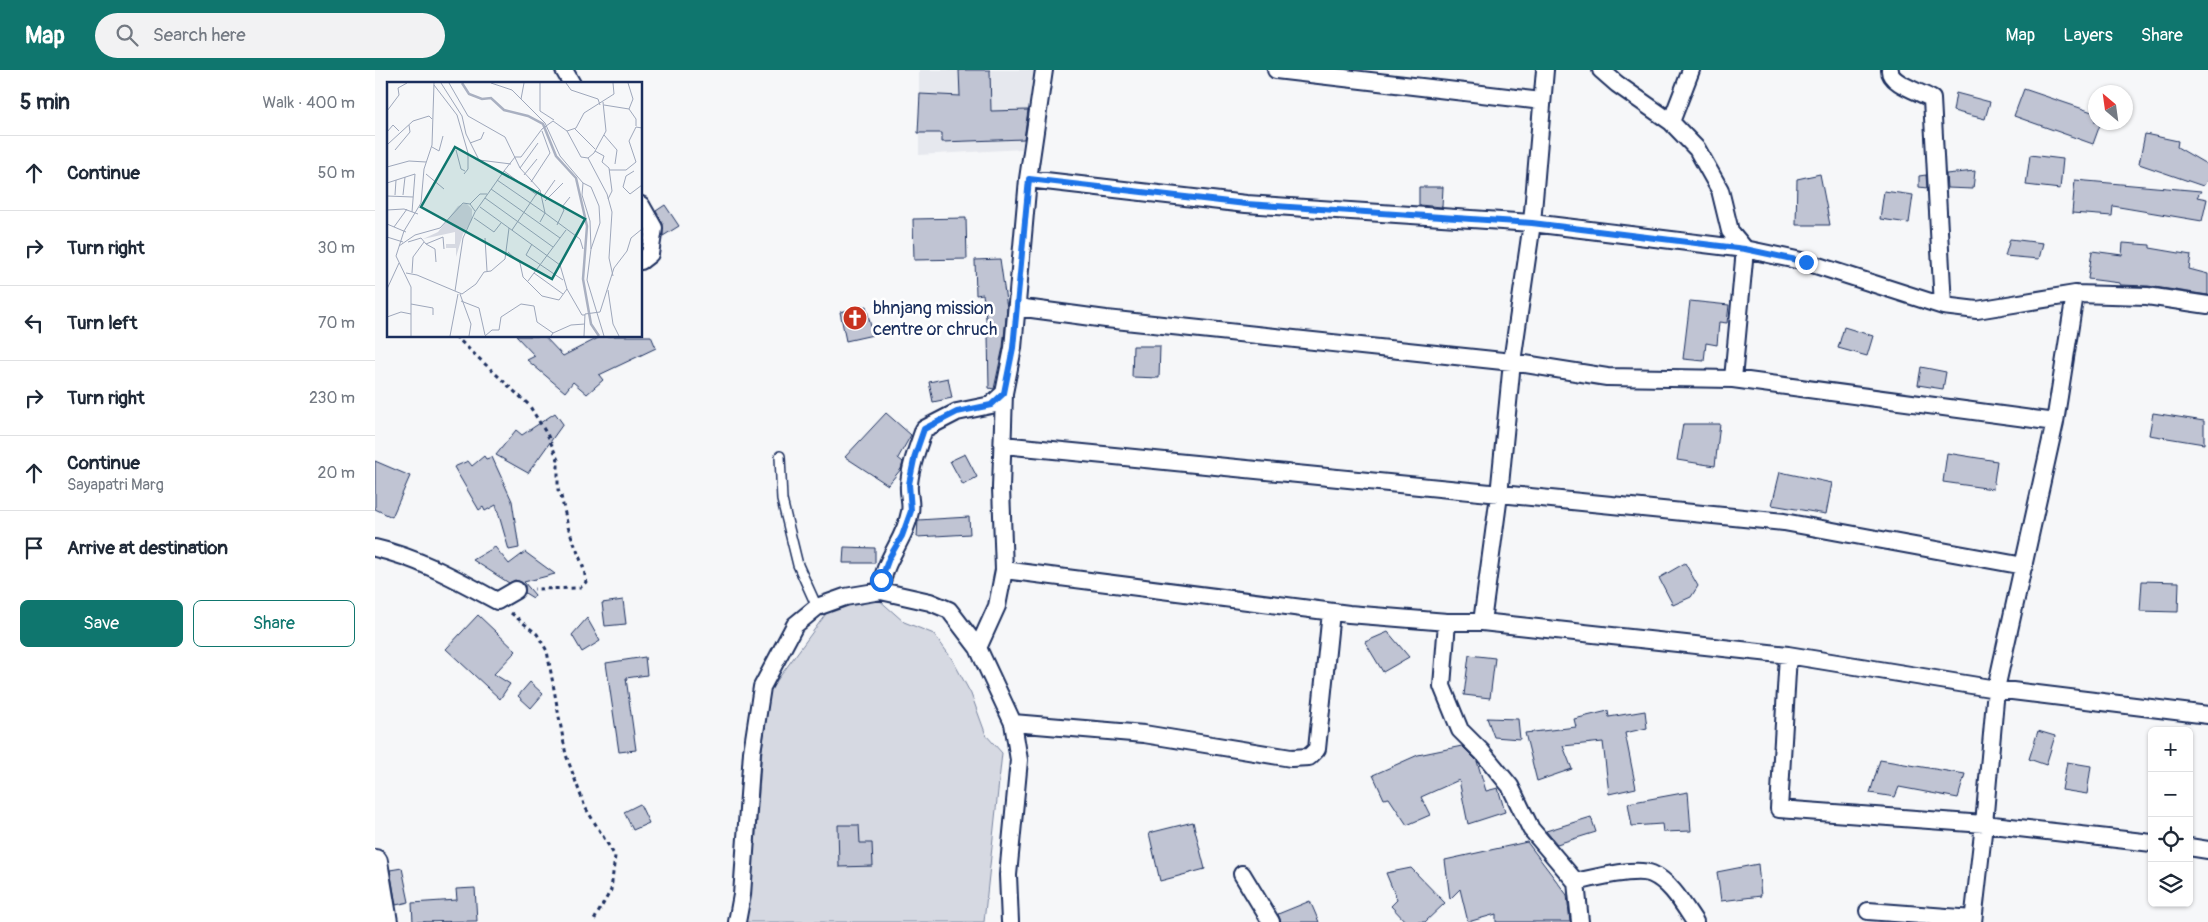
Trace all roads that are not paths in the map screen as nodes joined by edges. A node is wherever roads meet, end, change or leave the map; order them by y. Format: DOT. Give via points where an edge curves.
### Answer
graph roads {
  1 [pos="564,70"];
  2 [pos="1044,70"];
  3 [pos="1276,70"];
  4 [pos="1545,70"];
  5 [pos="1601,70"];
  6 [pos="1691,70"];
  7 [pos="1890,70"];
  8 [pos="1618,77"];
  9 [pos="571,82"];
  10 [pos="1542,102"];
  11 [pos="1671,122"];
  12 [pos="1029,179"];
  13 [pos="643,209"];
  14 [pos="1532,223"];
  15 [pos="1745,249"];
  16 [pos="643,260"];
  17 [pos="2075,294"];
  18 [pos="1943,306"];
  19 [pos="2208,306"];
  20 [pos="1017,307"];
  21 [pos="1512,362"];
  22 [pos="1733,379"];
  23 [pos="1004,393"];
  24 [pos="2055,422"];
  25 [pos="1003,445"];
  26 [pos="780,456"];
  27 [pos="1499,495"];
  28 [pos="375,548"];
  29 [pos="2024,566"];
  30 [pos="1004,570"];
  31 [pos="516,590"];
  32 [pos="881,591"];
  33 [pos="817,607"];
  34 [pos="1331,612"];
  35 [pos="1447,622"];
  36 [pos="1482,622"];
  37 [pos="978,648"];
  38 [pos="1788,655"];
  39 [pos="1997,689"];
  40 [pos="2208,715"];
  41 [pos="1013,724"];
  42 [pos="1985,824"];
  43 [pos="2148,843"];
  44 [pos="2193,848"];
  45 [pos="2208,850"];
  46 [pos="375,862"];
  47 [pos="1242,874"];
  48 [pos="1576,882"];
  49 [pos="1868,911"];
  50 [pos="1973,921"];
  51 [pos="385,922"];
  52 [pos="737,922"];
  53 [pos="1010,922"];
  54 [pos="1271,922"];
  55 [pos="1580,922"];
  56 [pos="1695,922"];
  1 -- 9 [label="street"];
  2 -- 12 [label="street"];
  3 -- 10 [label="street"];
  4 -- 10 [label="street"];
  5 -- 8 [label="street"];
  6 -- 11 [label="street"];
  7 -- 18 [label="street" via="1892,78 1932,99"];
  8 -- 11 [label="street"];
  10 -- 14 [label="street"];
  11 -- 15 [label="street" via="1697,149 1720,190 1730,231"];
  12 -- 14 [label="street" via="1246,204"];
  12 -- 20 [label="street"];
  13 -- 16 [label="street" via="654,228 650,254"];
  14 -- 15 [label="street"];
  14 -- 21 [label="street"];
  15 -- 18 [label="street" via="1806,262"];
  15 -- 22 [label="street"];
  17 -- 18 [label="street" via="1977,310"];
  17 -- 19 [label="street" via="2147,296"];
  17 -- 24 [label="street"];
  20 -- 21 [label="street"];
  20 -- 23 [label="street"];
  21 -- 22 [label="street" via="1607,377"];
  21 -- 27 [label="street"];
  22 -- 24 [label="street"];
  23 -- 25 [label="street"];
  23 -- 32 [label="street" via="991,405 957,412 924,429 909,484 911,511 889,558 881,580"];
  24 -- 29 [label="street"];
  25 -- 27 [label="street"];
  25 -- 30 [label="street"];
  26 -- 33 [label="lane" via="782,500 798,565"];
  27 -- 29 [label="street" via="1784,522"];
  27 -- 36 [label="street"];
  28 -- 31 [label="street" via="400,554 497,601"];
  29 -- 39 [label="street"];
  30 -- 34 [label="street"];
  30 -- 37 [label="street" via="997,606"];
  32 -- 33 [label="street" via="845,597"];
  32 -- 37 [label="street" via="930,602 949,610"];
  33 -- 52 [label="street" via="795,625 762,687 752,752 742,895"];
  34 -- 35 [label="street"];
  34 -- 41 [label="street" via="1317,749 1309,757 1291,758 1144,734"];
  35 -- 36 [label="street"];
  35 -- 48 [label="street" via="1441,686 1460,730 1510,786 1531,830"];
  36 -- 38 [label="street"];
  37 -- 41 [label="street"];
  38 -- 39 [label="street"];
  38 -- 42 [label="street" via="1779,809"];
  39 -- 40 [label="street"];
  39 -- 42 [label="street"];
  41 -- 53 [label="street" via="1019,760 1008,875"];
  42 -- 43 [label="street"];
  42 -- 50 [label="street"];
  44 -- 45 [label="street"];
  46 -- 51 [label="main road"];
  47 -- 54 [label="street"];
  48 -- 55 [label="street"];
  48 -- 56 [label="street" via="1620,873 1651,874 1671,889"];
  49 -- 50 [label="street"];
}
